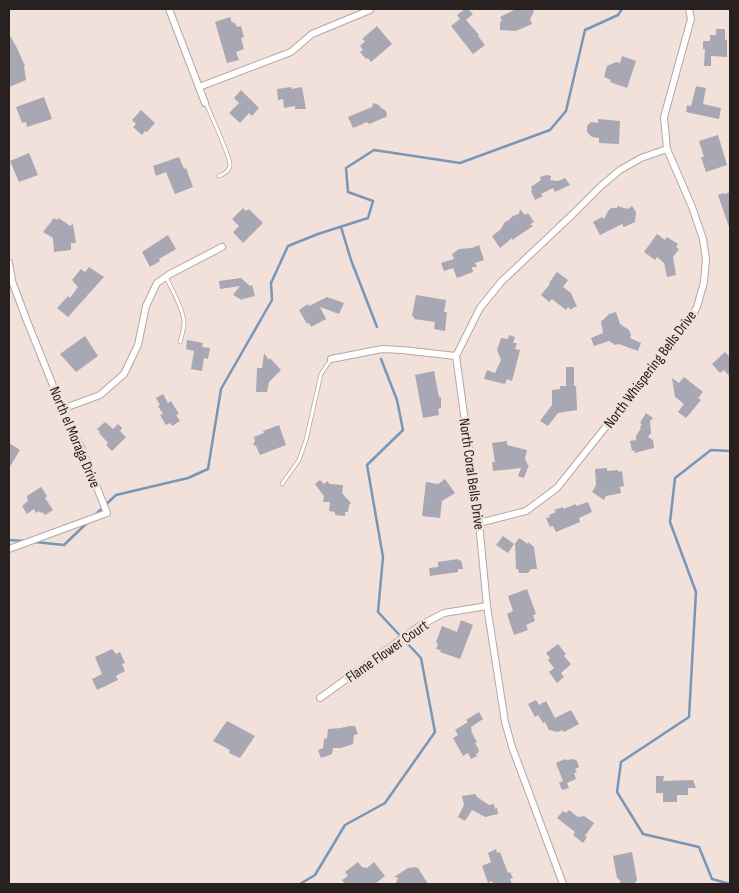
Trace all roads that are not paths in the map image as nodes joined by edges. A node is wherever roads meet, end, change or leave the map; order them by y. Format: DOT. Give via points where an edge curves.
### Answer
graph roads {
  1 [pos="169,9"];
  2 [pos="689,9"];
  3 [pos="370,10"];
  4 [pos="199,87"];
  5 [pos="205,103"];
  6 [pos="667,149"];
  7 [pos="219,176"];
  8 [pos="222,247"];
  9 [pos="9,264"];
  10 [pos="166,277"];
  11 [pos="10,281"];
  12 [pos="180,342"];
  13 [pos="456,356"];
  14 [pos="331,358"];
  15 [pos="62,408"];
  16 [pos="282,484"];
  17 [pos="479,523"];
  18 [pos="9,549"];
  19 [pos="487,606"];
  20 [pos="320,698"];
  21 [pos="563,884"];
  1 -- 4 [label="street"];
  2 -- 6 [label="street, North Whispering Bells Drive" via="691,19 664,117"];
  3 -- 4 [label="street" via="312,34 291,52"];
  4 -- 5 [label="street"];
  5 -- 7 [label="lane" via="230,164 228,171"];
  6 -- 13 [label="street" via="620,170 501,282 480,308"];
  6 -- 17 [label="street, North Whispering Bells Drive" via="703,239 706,259 704,282 697,307 686,326 557,488 526,511"];
  8 -- 10 [label="street"];
  9 -- 11 [label="street, North el Moraga Drive"];
  10 -- 12 [label="lane" via="184,322"];
  10 -- 15 [label="street" via="157,283 146,306 138,345 124,374 100,395"];
  11 -- 15 [label="street, North el Moraga Drive"];
  13 -- 14 [label="street" via="382,350"];
  13 -- 17 [label="street, North Coral Bells Drive"];
  14 -- 16 [label="lane" via="321,374 299,460"];
  15 -- 18 [label="street, North el Moraga Drive" via="106,513"];
  17 -- 19 [label="street, North Coral Bells Drive"];
  19 -- 20 [label="street, Flame Flower Court" via="444,613 421,624"];
  19 -- 21 [label="street, North Coral Bells Drive" via="505,722"];
}
